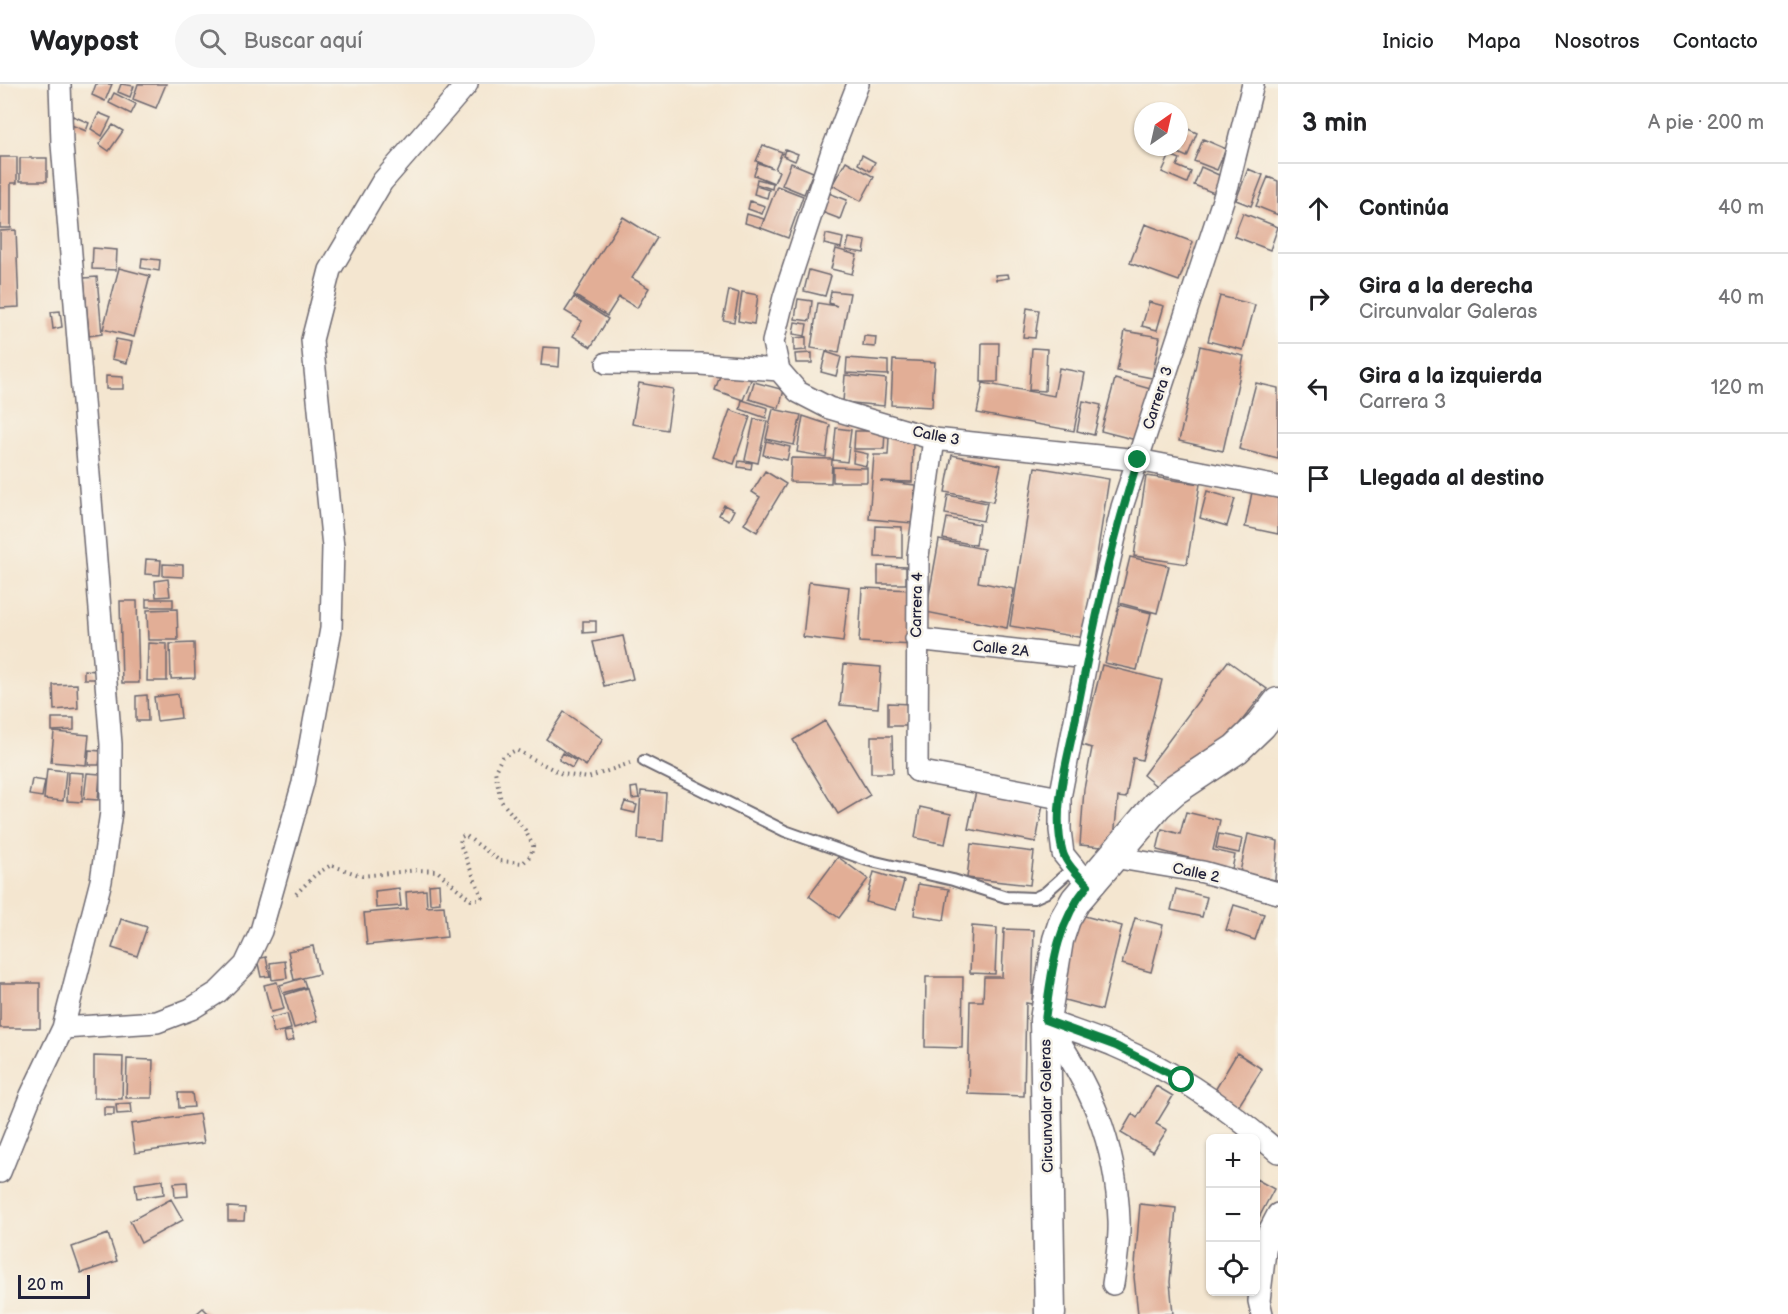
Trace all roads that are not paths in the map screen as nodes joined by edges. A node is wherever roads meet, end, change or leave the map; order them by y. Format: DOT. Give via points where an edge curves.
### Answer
graph roads {
  1 [pos="60,84"];
  2 [pos="467,84"];
  3 [pos="858,84"];
  4 [pos="1253,84"];
  5 [pos="607,363"];
  6 [pos="779,370"];
  7 [pos="933,439"];
  8 [pos="1138,460"];
  9 [pos="1278,487"];
  10 [pos="915,639"];
  11 [pos="1087,658"];
  12 [pos="1278,703"];
  13 [pos="644,761"];
  14 [pos="1060,798"];
  15 [pos="1113,857"];
  16 [pos="1080,877"];
  17 [pos="1278,893"];
  18 [pos="1045,1020"];
  19 [pos="63,1028"];
  20 [pos="1278,1152"];
  21 [pos="0,1172"];
  22 [pos="1278,1214"];
  23 [pos="1113,1284"];
  24 [pos="1050,1314"];
  25 [pos="1262,1314"];
  1 -- 19 [label="street" via="111,744 111,812 101,881"];
  2 -- 19 [label="street" via="382,182 330,270 312,340 333,547 331,629 303,783 261,930 244,965 219,992 191,1009 157,1022"];
  3 -- 6 [label="street" via="784,297 773,342"];
  4 -- 8 [label="street, Carrera 3" via="1228,185"];
  5 -- 6 [label="street"];
  6 -- 7 [label="street, Calle 3" via="798,392 829,408"];
  7 -- 8 [label="street, Calle 3"];
  7 -- 10 [label="street, Carrera 4" via="918,556"];
  8 -- 9 [label="street, Calle 3"];
  8 -- 11 [label="street, Carrera 3" via="1122,507"];
  10 -- 11 [label="street, Calle 2A"];
  10 -- 14 [label="street, Carrera 4" via="917,771"];
  11 -- 14 [label="street, Carrera 3"];
  12 -- 15 [label="main road, Circunvalar Galeras" via="1236,749 1157,805"];
  13 -- 16 [label="lane" via="785,831 867,860 1006,897 1034,898"];
  14 -- 16 [label="street, Carrera 3" via="1063,854"];
  15 -- 16 [label="main road, Circunvalar Galeras"];
  15 -- 17 [label="street, Calle 2" via="1203,872"];
  16 -- 18 [label="main road, Circunvalar Galeras" via="1058,940"];
  18 -- 20 [label="street" via="1116,1046 1182,1080 1245,1123"];
  18 -- 23 [label="street" via="1094,1099 1113,1159 1120,1222"];
  18 -- 24 [label="main road, Circunvalar Galeras"];
  19 -- 21 [label="street"];
  22 -- 25 [label="street" via="1267,1234 1259,1301"];
}
